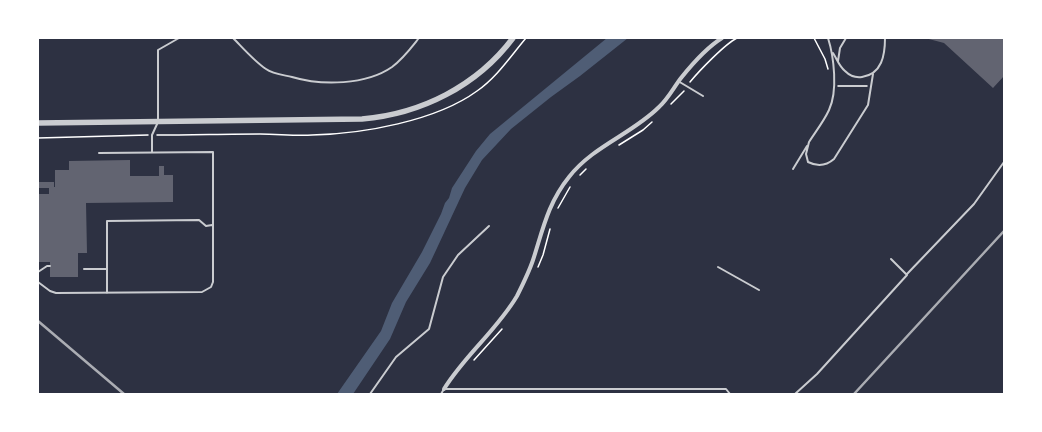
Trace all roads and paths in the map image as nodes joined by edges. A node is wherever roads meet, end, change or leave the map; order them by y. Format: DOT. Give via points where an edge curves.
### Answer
graph roads {
  1 [pos="178,38"];
  2 [pos="232,38"];
  3 [pos="419,38"];
  4 [pos="513,38"];
  5 [pos="722,38"];
  6 [pos="737,38"];
  7 [pos="814,38"];
  8 [pos="828,38"];
  9 [pos="845,38"];
  10 [pos="885,38"];
  11 [pos="832,50"];
  12 [pos="838,61"];
  13 [pos="828,72"];
  14 [pos="872,74"];
  15 [pos="678,81"];
  16 [pos="690,82"];
  17 [pos="838,86"];
  18 [pos="867,86"];
  19 [pos="682,94"];
  20 [pos="703,96"];
  21 [pos="670,105"];
  22 [pos="158,122"];
  23 [pos="653,122"];
  24 [pos="38,123"];
  25 [pos="809,142"];
  26 [pos="615,147"];
  27 [pos="152,152"];
  28 [pos="99,153"];
  29 [pos="1004,162"];
  30 [pos="588,167"];
  31 [pos="793,169"];
  32 [pos="577,178"];
  33 [pos="572,183"];
  34 [pos="556,213"];
  35 [pos="213,225"];
  36 [pos="489,226"];
  37 [pos="551,226"];
  38 [pos="891,259"];
  39 [pos="50,266"];
  40 [pos="538,267"];
  41 [pos="718,267"];
  42 [pos="84,269"];
  43 [pos="107,269"];
  44 [pos="38,272"];
  45 [pos="907,275"];
  46 [pos="38,282"];
  47 [pos="759,290"];
  48 [pos="107,292"];
  49 [pos="444,389"];
  50 [pos="370,394"];
  51 [pos="441,394"];
  52 [pos="730,394"];
  53 [pos="795,394"];
  1 -- 22 [label="lane" via="158,50"];
  2 -- 3 [label="lane" via="266,70 316,83 348,82 375,76 404,57"];
  4 -- 22 [label="street" via="491,63 460,87 426,104 393,115 362,119"];
  5 -- 15 [label="street" via="694,62"];
  6 -- 16 [label="path"];
  7 -- 13 [label="path" via="825,59"];
  8 -- 11 [label="lane"];
  9 -- 12 [label="lane"];
  10 -- 14 [label="lane" via="882,60"];
  11 -- 12 [label="lane"];
  11 -- 25 [label="lane" via="833,98 830,109"];
  12 -- 14 [label="lane" via="840,66 854,77"];
  14 -- 25 [label="lane" via="868,105 834,159 821,166 808,162 806,154"];
  15 -- 20 [label="lane"];
  15 -- 49 [label="street" via="660,106 640,124 582,162 568,177 548,211 533,261 516,298"];
  17 -- 18 [label="path"];
  19 -- 21 [label="path"];
  22 -- 24 [label="street"];
  22 -- 27 [label="lane" via="152,135"];
  23 -- 26 [label="path"];
  25 -- 31 [label="lane"];
  27 -- 28 [label="lane"];
  27 -- 35 [label="lane" via="212,152"];
  29 -- 45 [label="lane" via="974,204"];
  30 -- 32 [label="path"];
  33 -- 34 [label="path"];
  35 -- 43 [label="lane" via="206,226 199,220 108,221"];
  35 -- 48 [label="lane" via="211,287 202,292"];
  36 -- 50 [label="lane" via="458,255 443,278 429,329 396,357"];
  37 -- 40 [label="path"];
  38 -- 45 [label="lane"];
  39 -- 44 [label="lane"];
  41 -- 47 [label="lane"];
  42 -- 43 [label="lane"];
  43 -- 48 [label="lane"];
  45 -- 53 [label="lane" via="817,374"];
  46 -- 48 [label="lane" via="56,293"];
  49 -- 51 [label="lane"];
  49 -- 52 [label="lane" via="726,389"];
}
